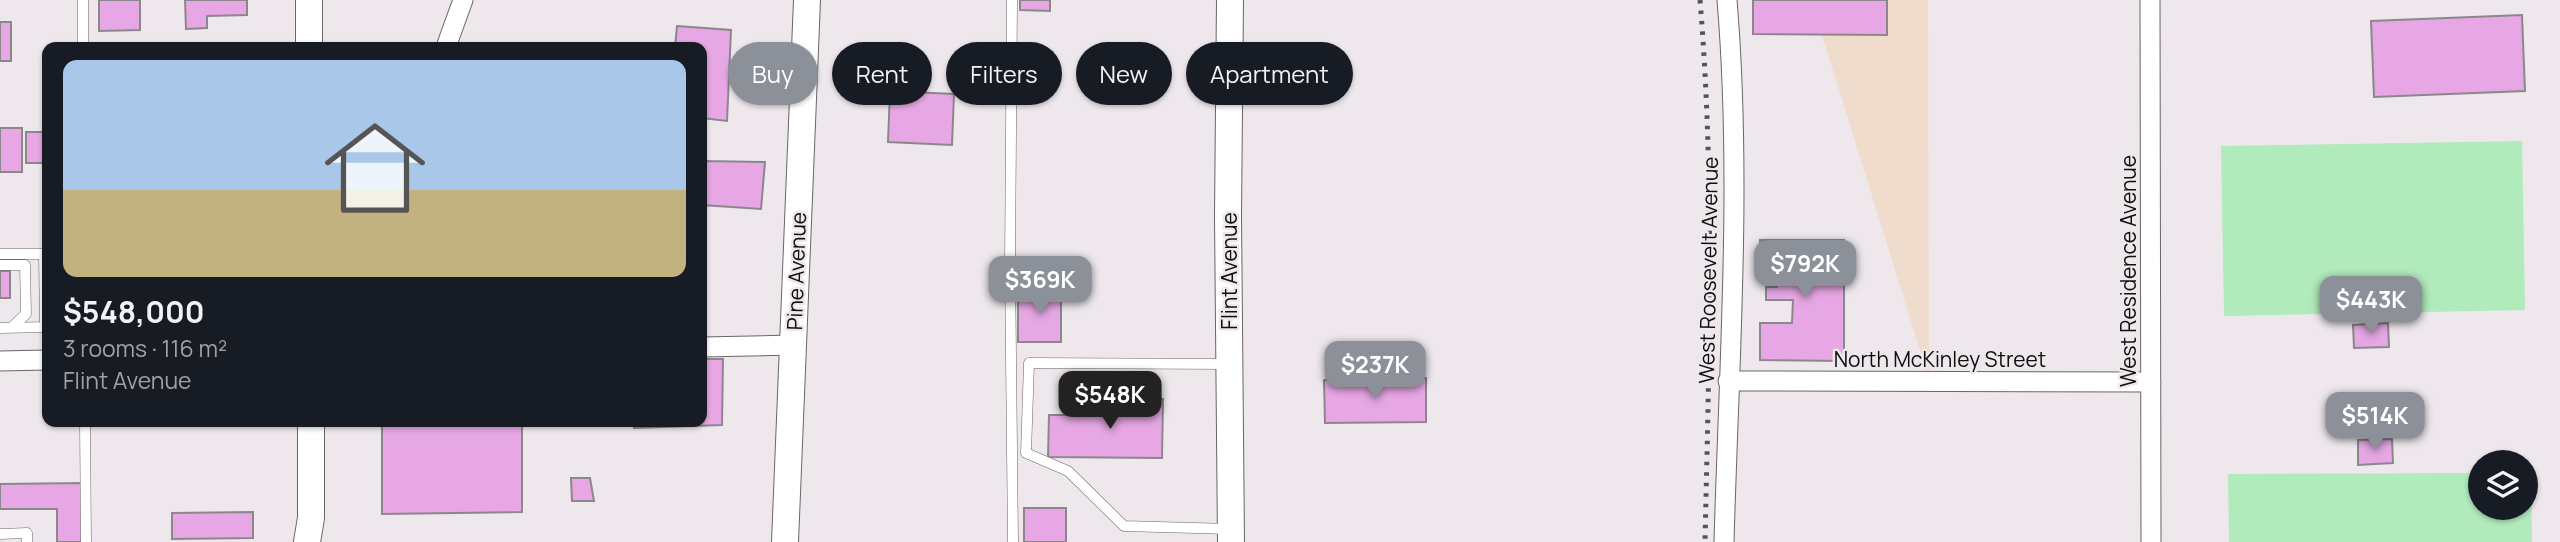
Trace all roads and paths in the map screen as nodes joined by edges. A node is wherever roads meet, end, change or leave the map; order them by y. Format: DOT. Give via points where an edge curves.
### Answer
graph roads {
  1 [pos="83,0"];
  2 [pos="309,0"];
  3 [pos="463,0"];
  4 [pos="807,0"];
  5 [pos="1012,0"];
  6 [pos="1230,0"];
  7 [pos="1727,0"];
  8 [pos="2150,0"];
  9 [pos="83,42"];
  10 [pos="309,42"];
  11 [pos="448,42"];
  12 [pos="0,254"];
  13 [pos="42,254"];
  14 [pos="0,265"];
  15 [pos="12,327"];
  16 [pos="42,327"];
  17 [pos="0,328"];
  18 [pos="793,345"];
  19 [pos="707,347"];
  20 [pos="42,360"];
  21 [pos="0,361"];
  22 [pos="1230,365"];
  23 [pos="1728,382"];
  24 [pos="2151,382"];
  25 [pos="85,427"];
  26 [pos="311,427"];
  27 [pos="0,534"];
  28 [pos="312,534"];
  29 [pos="1231,535"];
  30 [pos="27,542"];
  31 [pos="86,542"];
  32 [pos="785,542"];
  33 [pos="1013,542"];
  34 [pos="1724,542"];
  35 [pos="2151,542"];
  1 -- 9 [label="lane"];
  2 -- 10 [label="main road"];
  3 -- 11 [label="street"];
  4 -- 18 [label="main road, Pine Avenue"];
  5 -- 33 [label="lane"];
  6 -- 22 [label="main road, Flint Avenue"];
  7 -- 23 [label="street, West Roosevelt Avenue" via="1733,110"];
  8 -- 24 [label="street, West Residence Avenue"];
  12 -- 13 [label="lane"];
  14 -- 15 [label="lane" via="26,265 26,314"];
  15 -- 16 [label="lane"];
  15 -- 17 [label="lane"];
  18 -- 19 [label="street"];
  18 -- 32 [label="main road, Pine Avenue"];
  20 -- 21 [label="street"];
  22 -- 29 [label="main road, Flint Avenue"];
  22 -- 29 [label="lane" via="1028,363 1026,453 1068,471 1124,526"];
  23 -- 24 [label="street, North McKinley Street"];
  23 -- 34 [label="street, West Roosevelt Avenue"];
  24 -- 35 [label="street, West Residence Avenue"];
  25 -- 31 [label="lane"];
  26 -- 28 [label="main road"];
  27 -- 30 [label="lane" via="27,534"];
}
